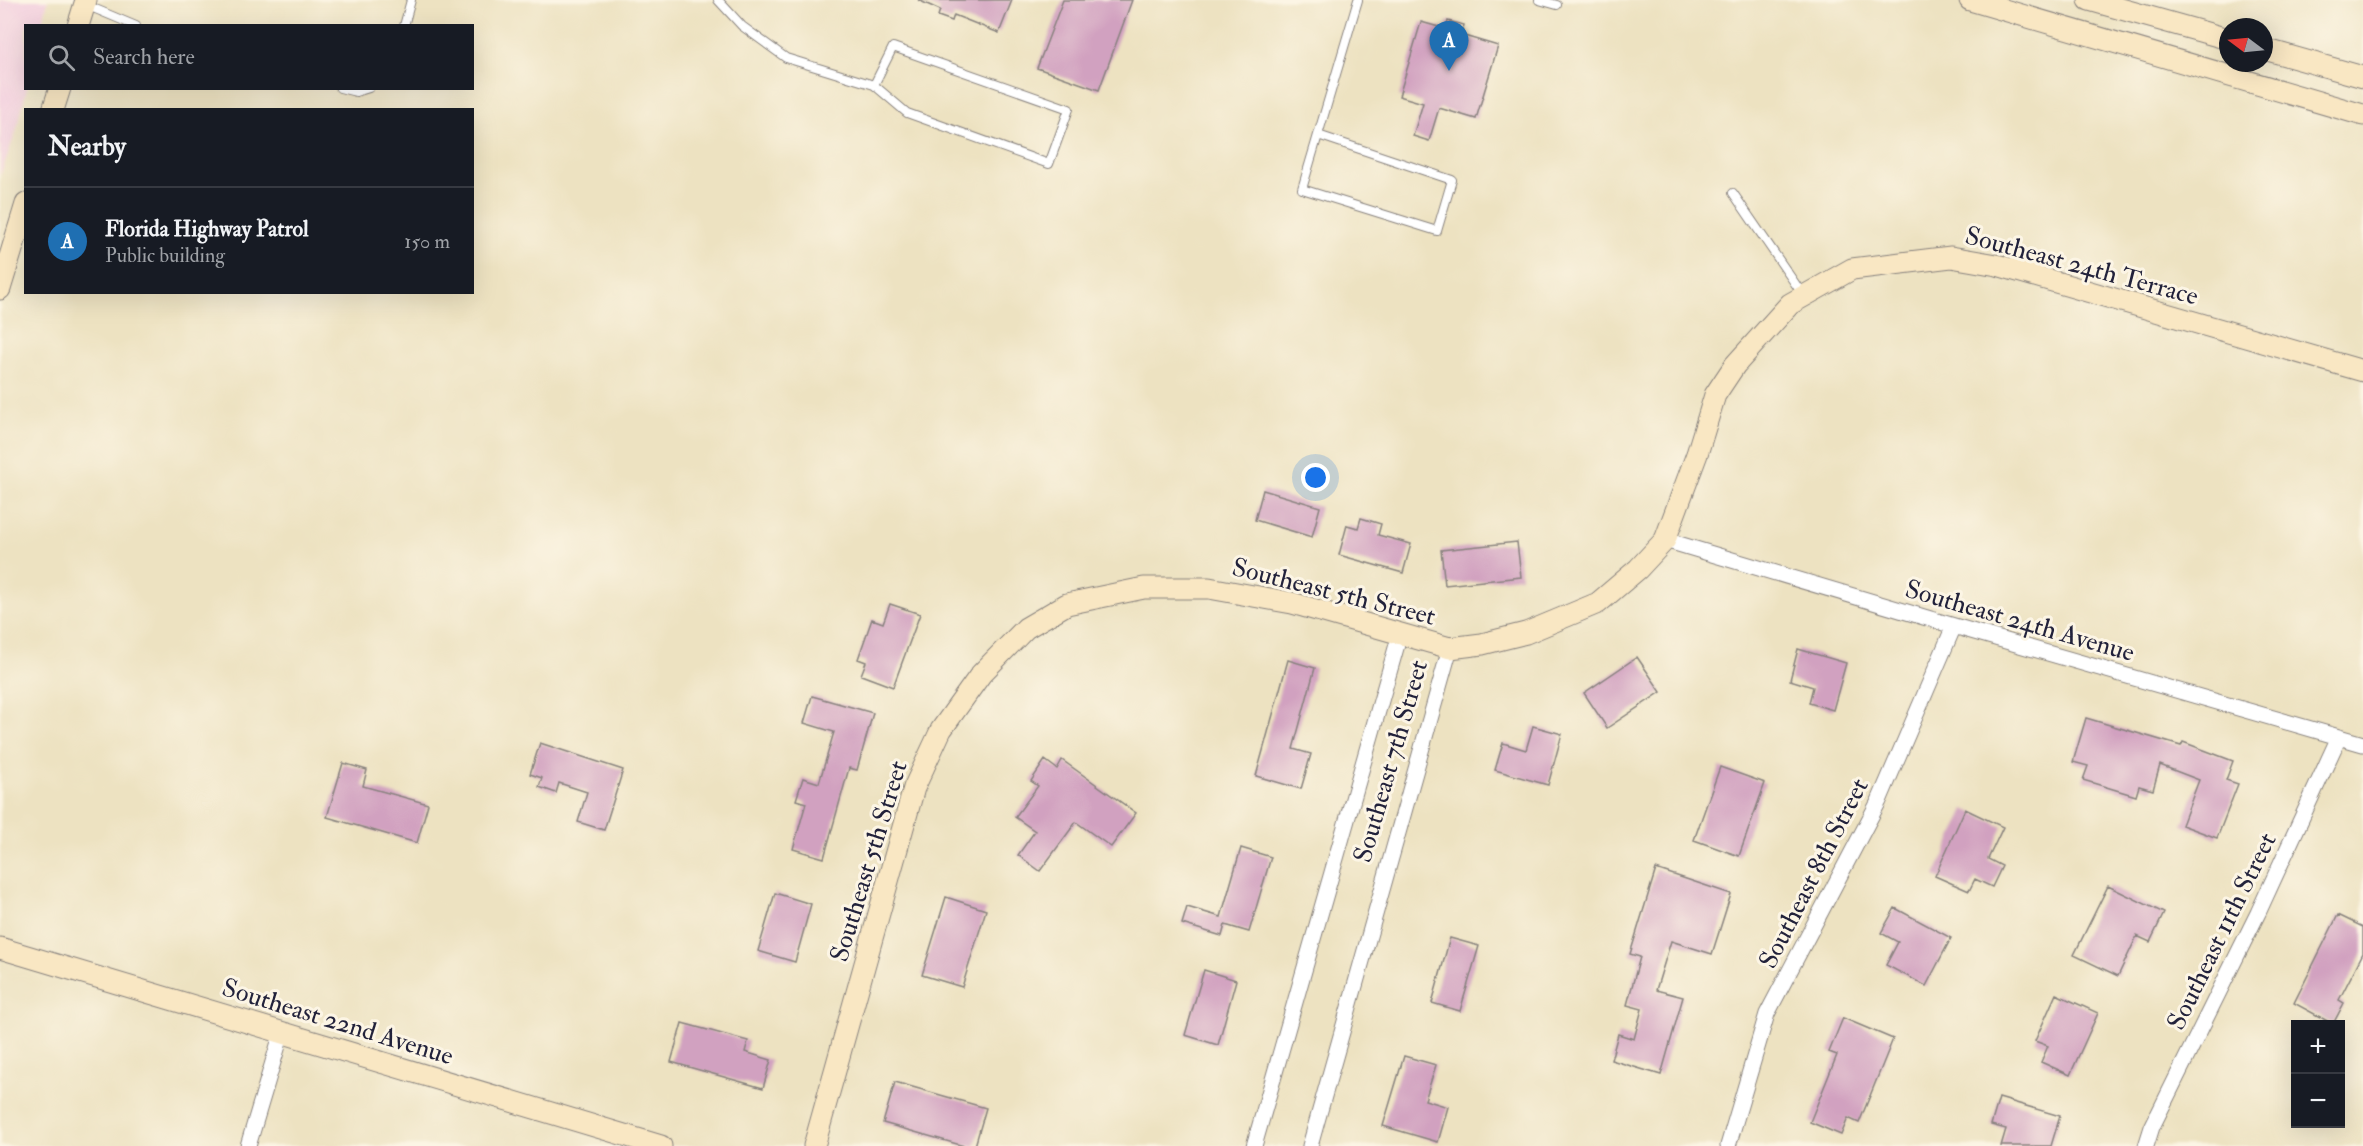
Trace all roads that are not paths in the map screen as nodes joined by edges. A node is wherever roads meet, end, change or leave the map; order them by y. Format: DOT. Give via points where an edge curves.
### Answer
graph roads {
  1 [pos="411,0"];
  2 [pos="718,0"];
  3 [pos="1358,0"];
  4 [pos="1539,0"];
  5 [pos="1970,0"];
  6 [pos="2089,0"];
  7 [pos="85,2"];
  8 [pos="1557,5"];
  9 [pos="79,24"];
  10 [pos="132,24"];
  11 [pos="405,24"];
  12 [pos="2219,36"];
  13 [pos="2273,52"];
  14 [pos="2363,77"];
  15 [pos="874,85"];
  16 [pos="59,90"];
  17 [pos="348,90"];
  18 [pos="362,90"];
  19 [pos="54,108"];
  20 [pos="2363,115"];
  21 [pos="1318,135"];
  22 [pos="1733,193"];
  23 [pos="24,209"];
  24 [pos="4,258"];
  25 [pos="0,289"];
  26 [pos="1797,301"];
  27 [pos="2363,371"];
  28 [pos="1665,540"];
  29 [pos="1954,626"];
  30 [pos="1401,634"];
  31 [pos="1450,648"];
  32 [pos="2339,737"];
  33 [pos="2363,744"];
  34 [pos="0,948"];
  35 [pos="282,1032"];
  36 [pos="248,1146"];
  37 [pos="661,1146"];
  38 [pos="814,1146"];
  39 [pos="1254,1146"];
  40 [pos="1310,1146"];
  41 [pos="1728,1146"];
  42 [pos="2146,1146"];
  1 -- 11 [label="lane"];
  2 -- 15 [label="lane" via="742,26 786,58"];
  3 -- 21 [label="lane"];
  4 -- 8 [label="lane"];
  5 -- 20 [label="street"];
  6 -- 12 [label="street"];
  7 -- 9 [label="street"];
  7 -- 10 [label="lane"];
  13 -- 14 [label="street"];
  15 -- 15 [label="lane" via="907,113 1049,164 1069,109 893,47"];
  16 -- 19 [label="street"];
  17 -- 18 [label="lane"];
  21 -- 21 [label="lane" via="1302,189 1437,231 1452,180"];
  22 -- 26 [label="lane"];
  23 -- 24 [label="street"];
  24 -- 25 [label="street"];
  26 -- 27 [label="street, Southeast 24th Terrace" via="1852,269 1951,257 1997,265"];
  26 -- 28 [label="street, Southeast 7th Street" via="1735,364 1715,395"];
  28 -- 29 [label="street, Southeast 24th Avenue"];
  28 -- 31 [label="street, Southeast 7th Street" via="1598,603 1526,633"];
  29 -- 32 [label="street, Southeast 24th Avenue"];
  29 -- 41 [label="street, Southeast 8th Street" via="1879,801 1767,1014"];
  30 -- 31 [label="street, Southeast 5th Street"];
  30 -- 38 [label="street, Southeast 5th Street" via="1292,603 1209,588 1144,588 1066,604 1026,628 981,674 941,730 914,788"];
  30 -- 39 [label="street, Southeast 7th Street"];
  31 -- 40 [label="street, Southeast 7th Street"];
  32 -- 33 [label="street, Southeast 24th Avenue"];
  32 -- 42 [label="street, Southeast 11th Street"];
  34 -- 35 [label="street, Southeast 22nd Avenue"];
  35 -- 36 [label="street"];
  35 -- 37 [label="street, Southeast 22nd Avenue"];
}
